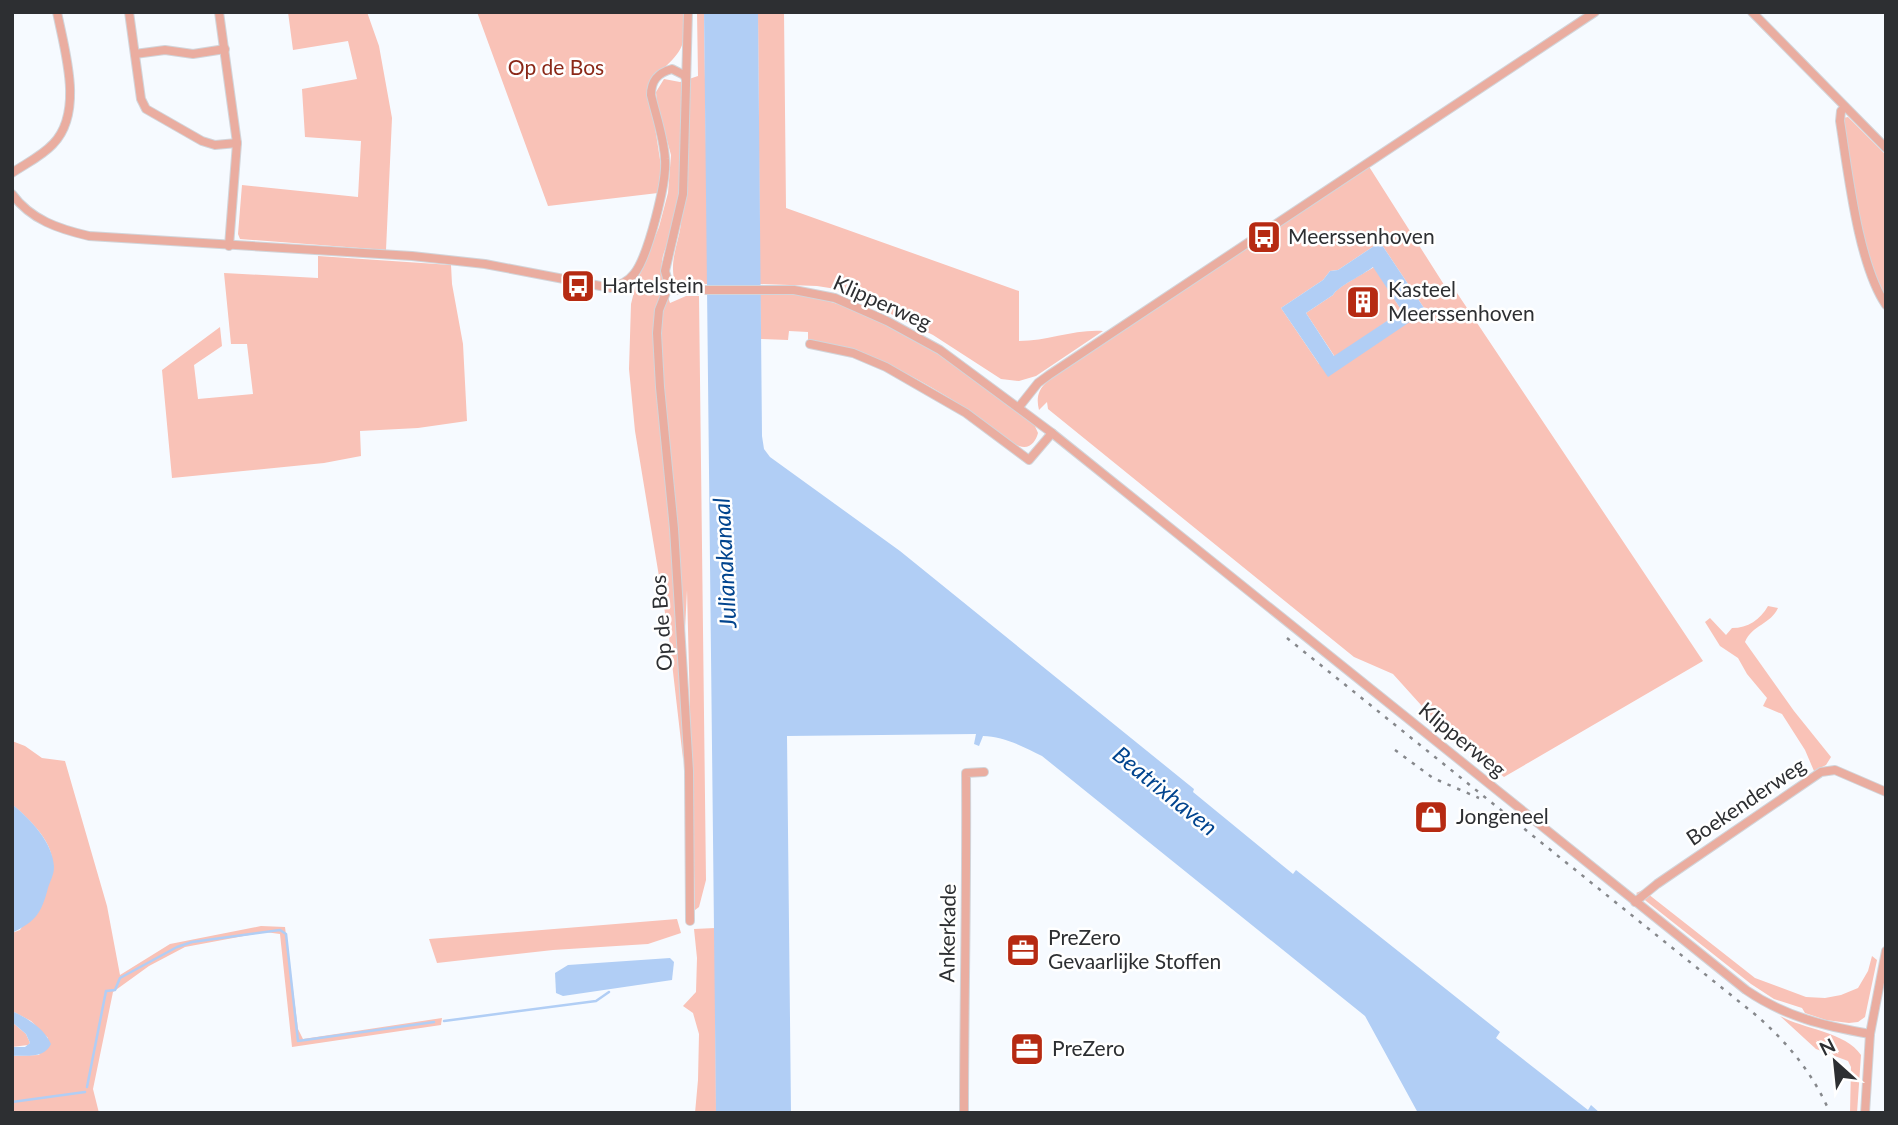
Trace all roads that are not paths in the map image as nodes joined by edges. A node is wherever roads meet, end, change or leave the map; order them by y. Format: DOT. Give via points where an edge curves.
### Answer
graph roads {
  1 [pos="57,12"];
  2 [pos="129,12"];
  3 [pos="219,12"];
  4 [pos="688,12"];
  5 [pos="1595,12"];
  6 [pos="1752,12"];
  7 [pos="225,49"];
  8 [pos="135,54"];
  9 [pos="686,79"];
  10 [pos="1845,107"];
  11 [pos="237,143"];
  12 [pos="1886,148"];
  13 [pos="12,173"];
  14 [pos="12,194"];
  15 [pos="229,246"];
  16 [pos="669,285"];
  17 [pos="1886,305"];
  18 [pos="810,344"];
  19 [pos="1019,407"];
  20 [pos="1052,433"];
  21 [pos="984,772"];
  22 [pos="1886,792"];
  23 [pos="1635,902"];
  24 [pos="690,921"];
  25 [pos="1886,951"];
  26 [pos="1870,1034"];
  27 [pos="964,1113"];
  28 [pos="1865,1113"];
  1 -- 13 [label="street" via="70,91 67,120 49,148"];
  2 -- 8 [label="street"];
  3 -- 7 [label="street"];
  4 -- 9 [label="street, Op de Bos"];
  5 -- 19 [label="street" via="1049,375"];
  6 -- 10 [label="street"];
  7 -- 8 [label="street"];
  7 -- 11 [label="street"];
  8 -- 11 [label="street" via="146,109 202,141"];
  9 -- 15 [label="street" via="672,69 658,75 651,86 665,175 641,261 620,285 611,288 485,264 412,256"];
  9 -- 16 [label="street, Op de Bos" via="683,194 665,271"];
  10 -- 12 [label="street"];
  10 -- 17 [label="street" via="1840,121 1857,219 1871,274"];
  11 -- 15 [label="street"];
  14 -- 15 [label="street" via="41,220 80,234"];
  16 -- 19 [label="street, Klipperweg" via="679,290 823,294 940,350"];
  16 -- 24 [label="street, Op de Bos" via="659,310 657,333 689,771"];
  18 -- 20 [label="street" via="853,353 886,367 966,413 1029,460"];
  19 -- 20 [label="street, Klipperweg"];
  20 -- 23 [label="street, Klipperweg"];
  21 -- 27 [label="street, Ankerkade" via="966,772"];
  22 -- 23 [label="street, Boekenderweg" via="1835,770 1821,772"];
  23 -- 26 [label="street, Klipperweg" via="1773,1008 1833,1028"];
  25 -- 26 [label="street"];
  26 -- 28 [label="street"];
}
